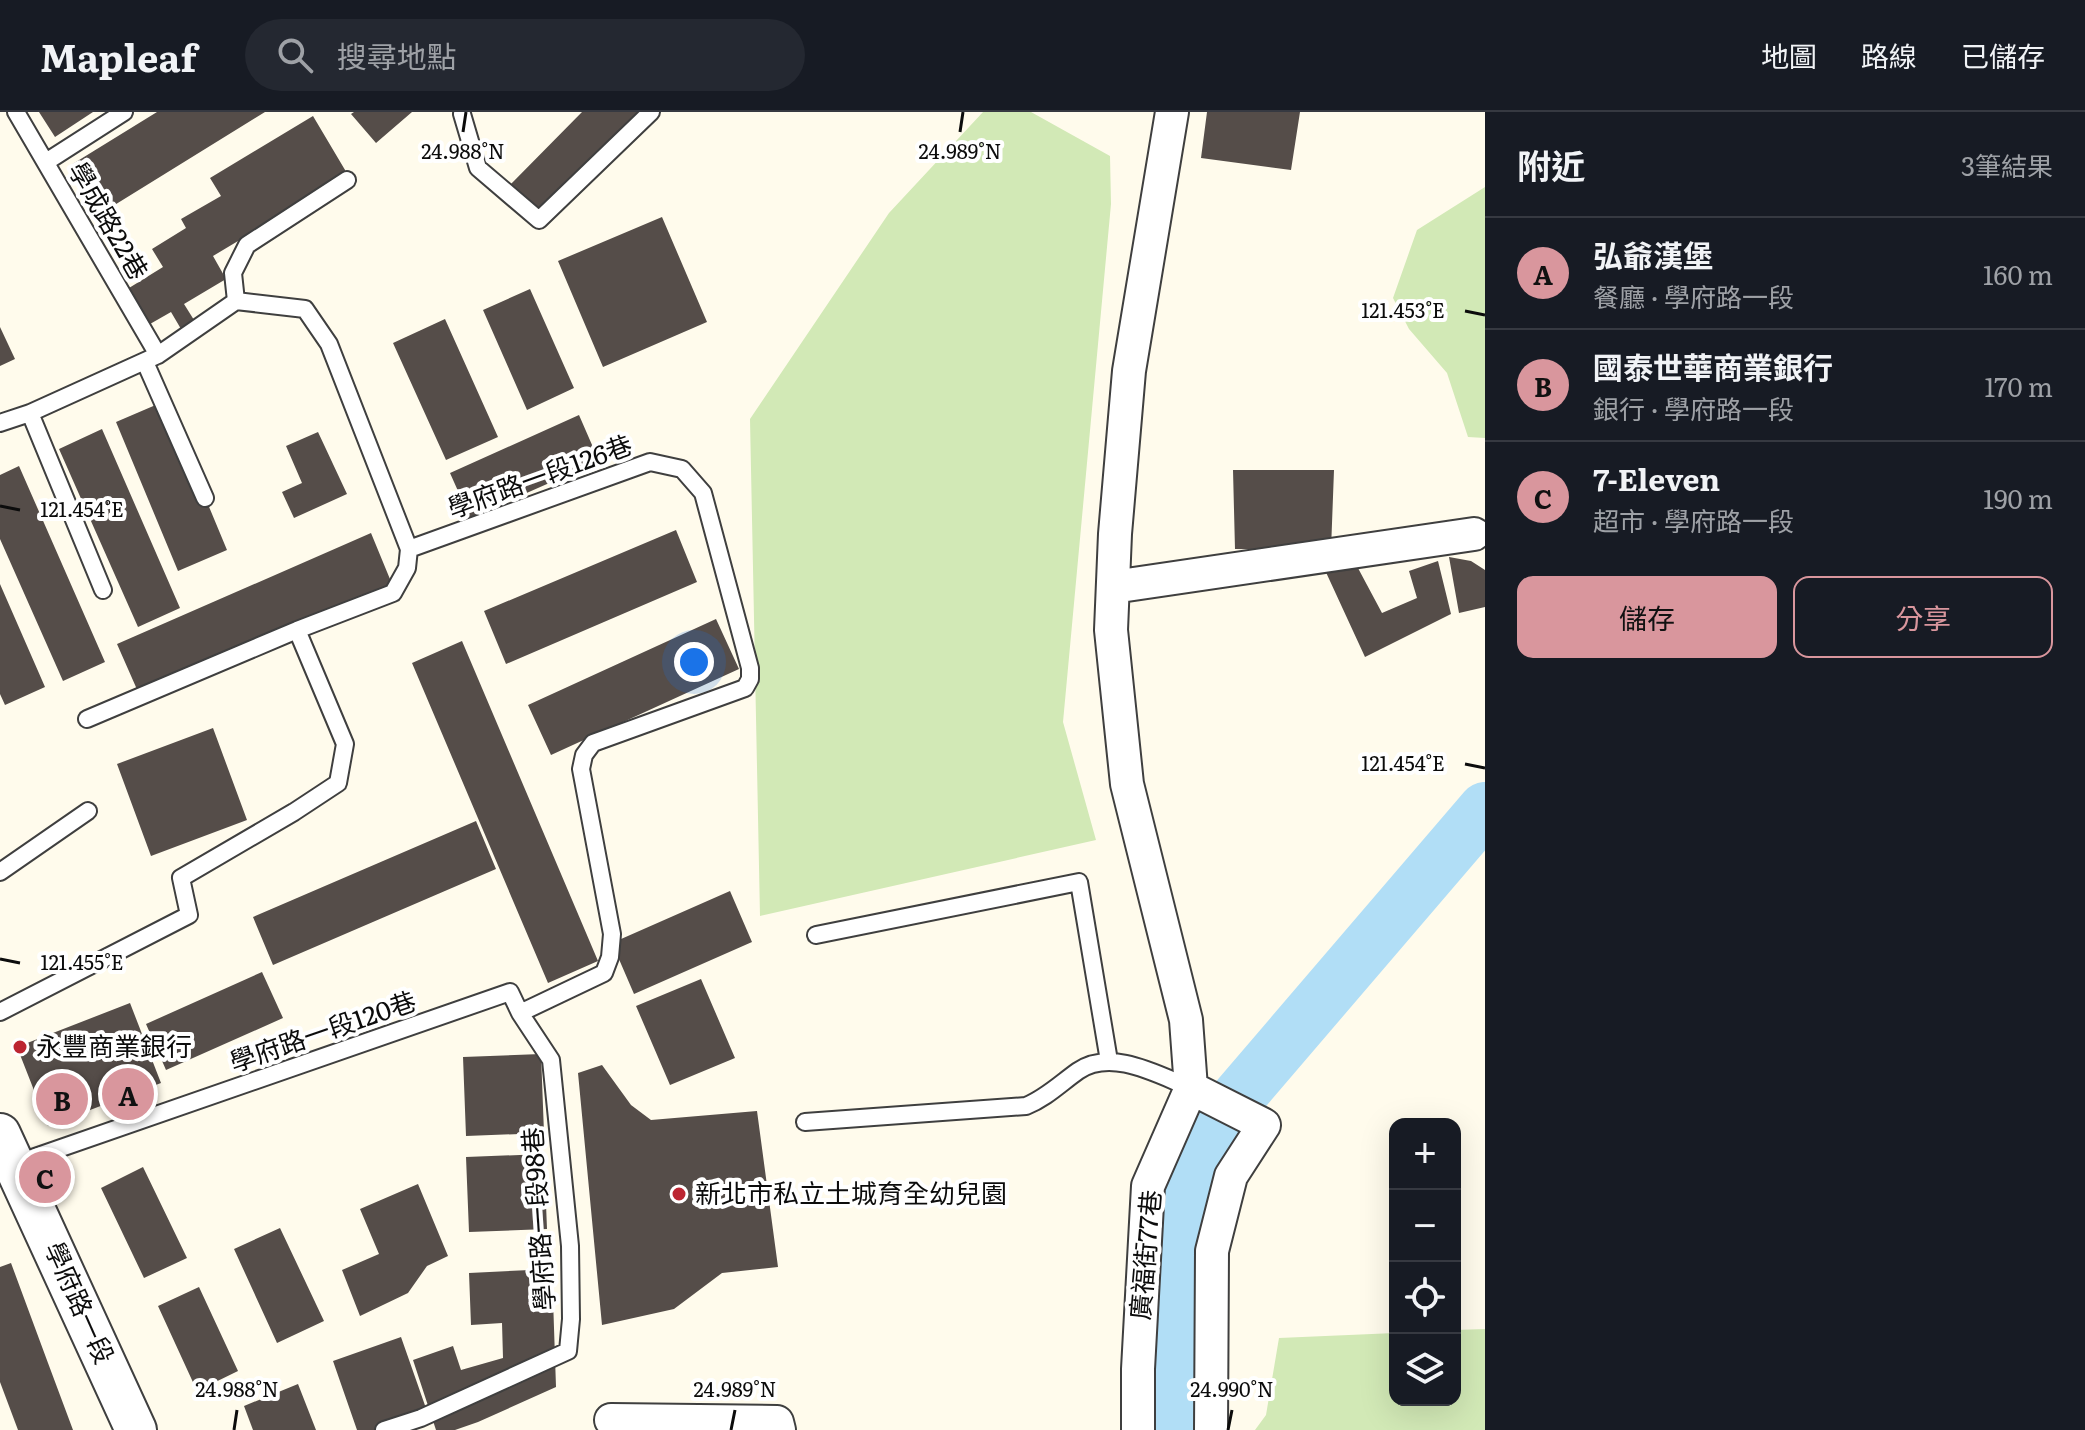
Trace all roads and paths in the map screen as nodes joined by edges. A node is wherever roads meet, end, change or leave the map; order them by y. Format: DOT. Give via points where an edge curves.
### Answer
graph roads {
  1 [pos="16,112"];
  2 [pos="124,112"];
  3 [pos="651,112"];
  4 [pos="1172,112"];
  5 [pos="462,113"];
  6 [pos="46,162"];
  7 [pos="347,180"];
  8 [pos="236,301"];
  9 [pos="152,358"];
  10 [pos="30,413"];
  11 [pos="0,423"];
  12 [pos="205,498"];
  13 [pos="1474,534"];
  14 [pos="409,549"];
  15 [pos="1113,587"];
  16 [pos="103,590"];
  17 [pos="297,630"];
  18 [pos="87,719"];
  19 [pos="88,811"];
  20 [pos="0,872"];
  21 [pos="816,935"];
  22 [pos="510,992"];
  23 [pos="0,1012"];
  24 [pos="520,1013"];
  25 [pos="1109,1061"];
  26 [pos="1197,1091"];
  27 [pos="805,1122"];
  28 [pos="5,1156"];
  29 [pos="611,1420"];
  30 [pos="136,1430"];
  31 [pos="384,1430"];
  32 [pos="779,1430"];
  33 [pos="1138,1430"];
  34 [pos="1211,1430"];
  1 -- 6 [label="lane, 學成路22巷"];
  2 -- 6 [label="lane"];
  3 -- 5 [label="lane" via="539,220 478,168"];
  4 -- 15 [label="street" via="1129,371"];
  6 -- 9 [label="lane, 學成路22巷"];
  7 -- 8 [label="lane" via="247,245 233,273"];
  8 -- 9 [label="lane"];
  8 -- 14 [label="lane" via="305,309 329,344"];
  9 -- 10 [label="lane"];
  9 -- 12 [label="lane, 學成路22巷"];
  10 -- 11 [label="lane"];
  10 -- 16 [label="lane"];
  13 -- 15 [label="street"];
  14 -- 17 [label="lane" via="407,568 393,593"];
  14 -- 24 [label="lane, 學府路一段126巷" via="650,462 682,469 703,493 750,668 745,688 593,743 584,755 581,769 612,934 610,957 604,973"];
  15 -- 26 [label="street" via="1111,630 1127,784 1186,1020"];
  17 -- 18 [label="lane"];
  17 -- 23 [label="lane" via="345,744 338,783 181,878 189,915"];
  19 -- 20 [label="lane"];
  21 -- 25 [label="lane" via="1079,882"];
  22 -- 24 [label="lane, 學府路一段98巷"];
  22 -- 28 [label="lane, 學府路一段120巷"];
  24 -- 31 [label="lane, 學府路一段98巷" via="551,1060 570,1246 568,1351"];
  25 -- 26 [label="lane"];
  25 -- 27 [label="lane" via="1082,1068 1026,1106"];
  26 -- 33 [label="street, 廣福街77巷" via="1148,1186"];
  26 -- 34 [label="street" via="1257,1122 1231,1176 1212,1251"];
  28 -- 30 [label="street, 學府路一段"];
  29 -- 32 [label="street" via="777,1422"];
}
